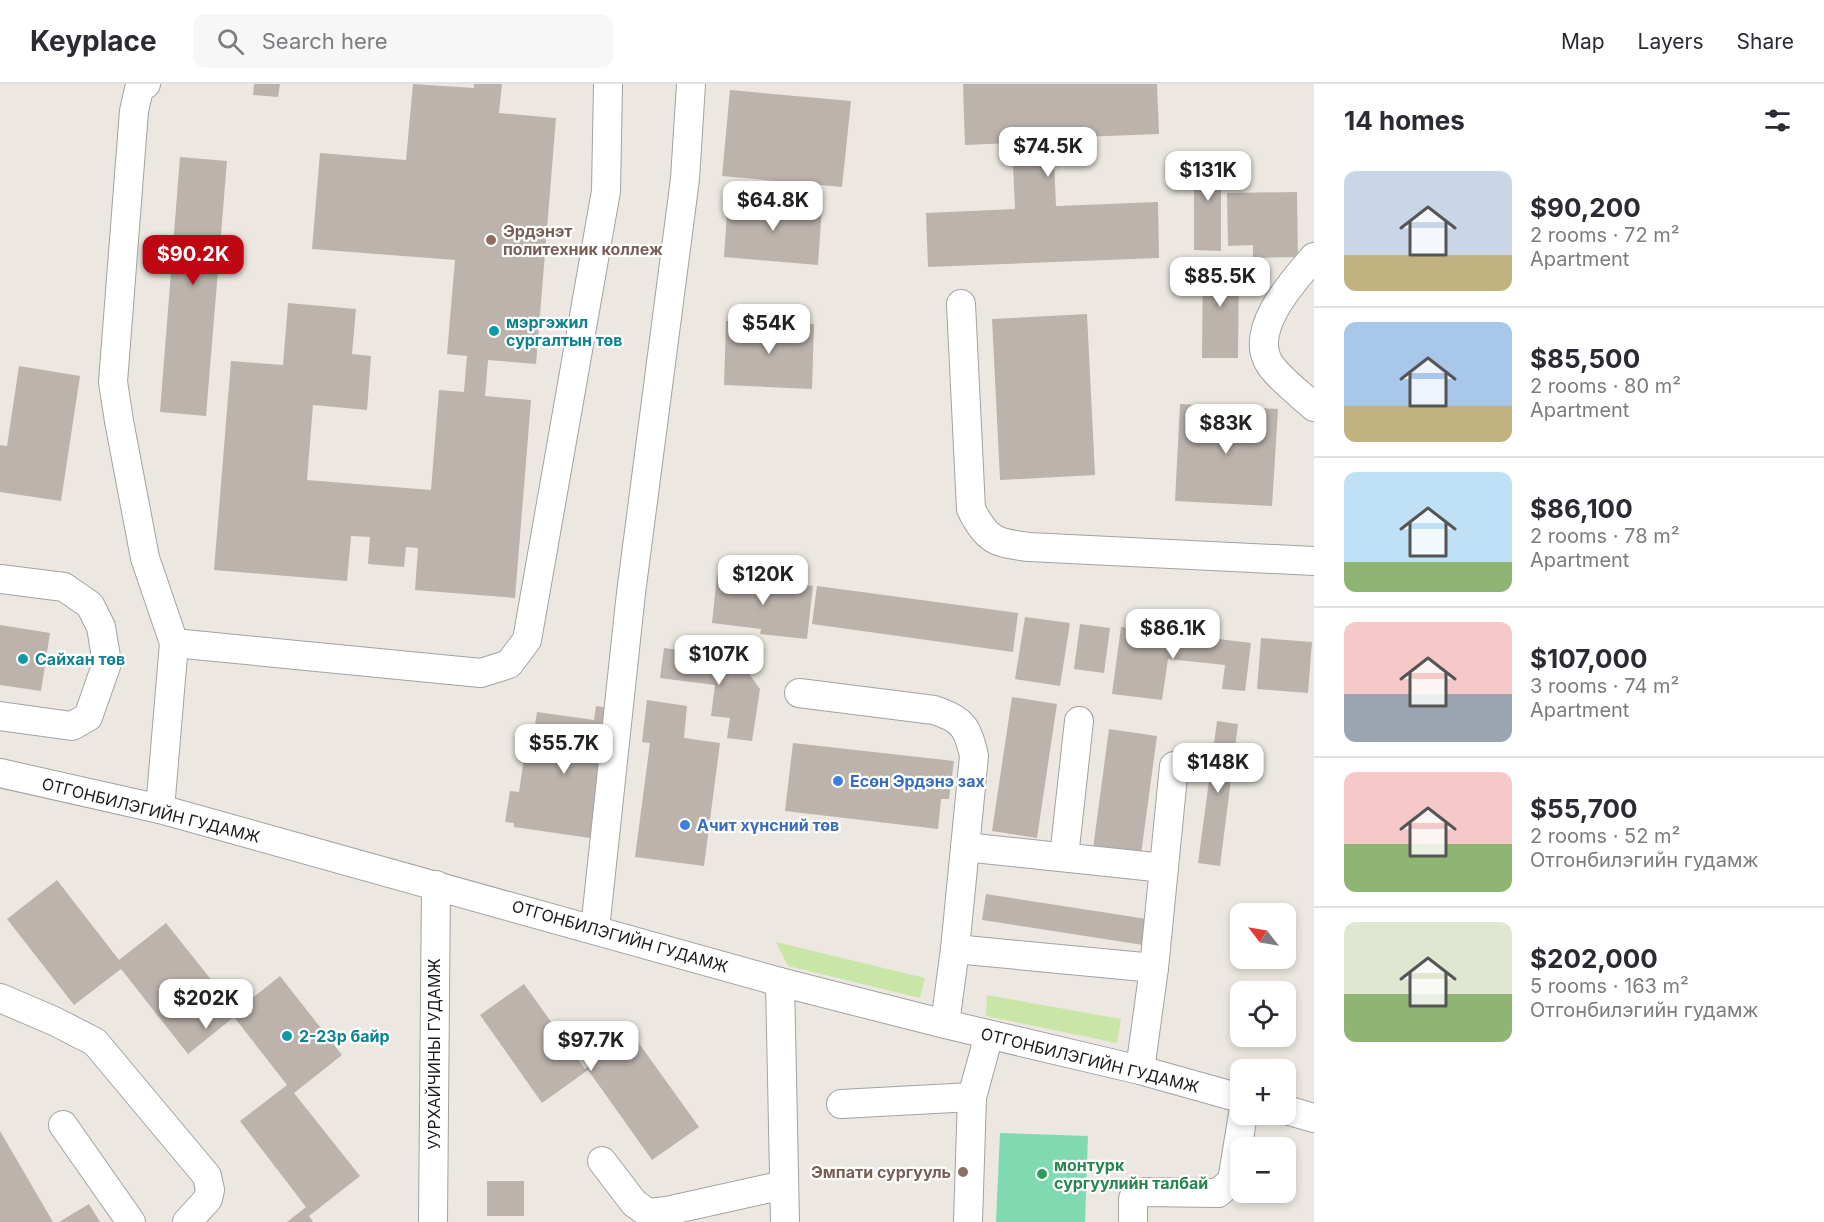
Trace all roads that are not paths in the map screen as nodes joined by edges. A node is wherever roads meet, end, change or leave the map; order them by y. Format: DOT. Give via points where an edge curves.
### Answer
graph roads {
  1 [pos="146,84"];
  2 [pos="608,84"];
  3 [pos="691,84"];
  4 [pos="1314,257"];
  5 [pos="962,304"];
  6 [pos="1314,407"];
  7 [pos="1314,561"];
  8 [pos="0,579"];
  9 [pos="174,643"];
  10 [pos="799,693"];
  11 [pos="0,716"];
  12 [pos="1078,722"];
  13 [pos="1174,766"];
  14 [pos="0,773"];
  15 [pos="160,809"];
  16 [pos="965,847"];
  17 [pos="1064,857"];
  18 [pos="1164,868"];
  19 [pos="436,885"];
  20 [pos="595,928"];
  21 [pos="955,949"];
  22 [pos="1154,968"];
  23 [pos="780,982"];
  24 [pos="0,998"];
  25 [pos="945,1024"];
  26 [pos="989,1035"];
  27 [pos="1140,1070"];
  28 [pos="1230,1095"];
  29 [pos="972,1097"];
  30 [pos="841,1104"];
  31 [pos="1296,1113"];
  32 [pos="1314,1118"];
  33 [pos="63,1125"];
  34 [pos="1241,1125"];
  35 [pos="602,1161"];
  36 [pos="784,1185"];
  37 [pos="131,1222"];
  38 [pos="187,1222"];
  39 [pos="433,1222"];
  40 [pos="785,1222"];
  41 [pos="968,1222"];
  42 [pos="1132,1222"];
  1 -- 9 [label="street" via="139,89 134,111 113,382 146,558"];
  2 -- 9 [label="street" via="604,203 527,640 509,664 481,673"];
  3 -- 20 [label="street" via="685,179 631,593"];
  4 -- 6 [label="street" via="1267,321 1264,345 1269,364"];
  5 -- 7 [label="street" via="971,510 981,529 1001,544"];
  8 -- 11 [label="street" via="64,587 90,605 100,627 107,663 88,717 72,726"];
  9 -- 15 [label="street"];
  10 -- 16 [label="street" via="934,710 955,717 970,736 974,756"];
  12 -- 17 [label="street"];
  13 -- 18 [label="street"];
  14 -- 15 [label="street, ОТГОНБИЛЭГИЙН ГУДАМЖ"];
  15 -- 19 [label="street, ОТГОНБИЛЭГИЙН ГУДАМЖ"];
  16 -- 17 [label="street"];
  16 -- 21 [label="street"];
  17 -- 18 [label="street"];
  18 -- 22 [label="street"];
  19 -- 20 [label="street, ОТГОНБИЛЭГИЙН ГУДАМЖ"];
  19 -- 39 [label="street, УУРХАЙЧИНЫ ГУДАМЖ"];
  20 -- 23 [label="street, ОТГОНБИЛЭГИЙН ГУДАМЖ"];
  21 -- 22 [label="street"];
  21 -- 25 [label="street"];
  22 -- 27 [label="street"];
  23 -- 25 [label="street, ОТГОНБИЛЭГИЙН ГУДАМЖ"];
  23 -- 36 [label="street"];
  24 -- 38 [label="street" via="94,1042 207,1176 208,1199"];
  25 -- 26 [label="street, ОТГОНБИЛЭГИЙН ГУДАМЖ"];
  26 -- 27 [label="street, ОТГОНБИЛЭГИЙН ГУДАМЖ"];
  26 -- 29 [label="street"];
  27 -- 28 [label="street, ОТГОНБИЛЭГИЙН ГУДАМЖ"];
  29 -- 30 [label="street"];
  29 -- 41 [label="street"];
  31 -- 32 [label="street"];
  33 -- 37 [label="street"];
  34 -- 42 [label="street" via="1232,1181 1218,1193 1144,1192 1133,1199"];
  35 -- 36 [label="street" via="634,1203 648,1213"];
  36 -- 40 [label="street"];
}
